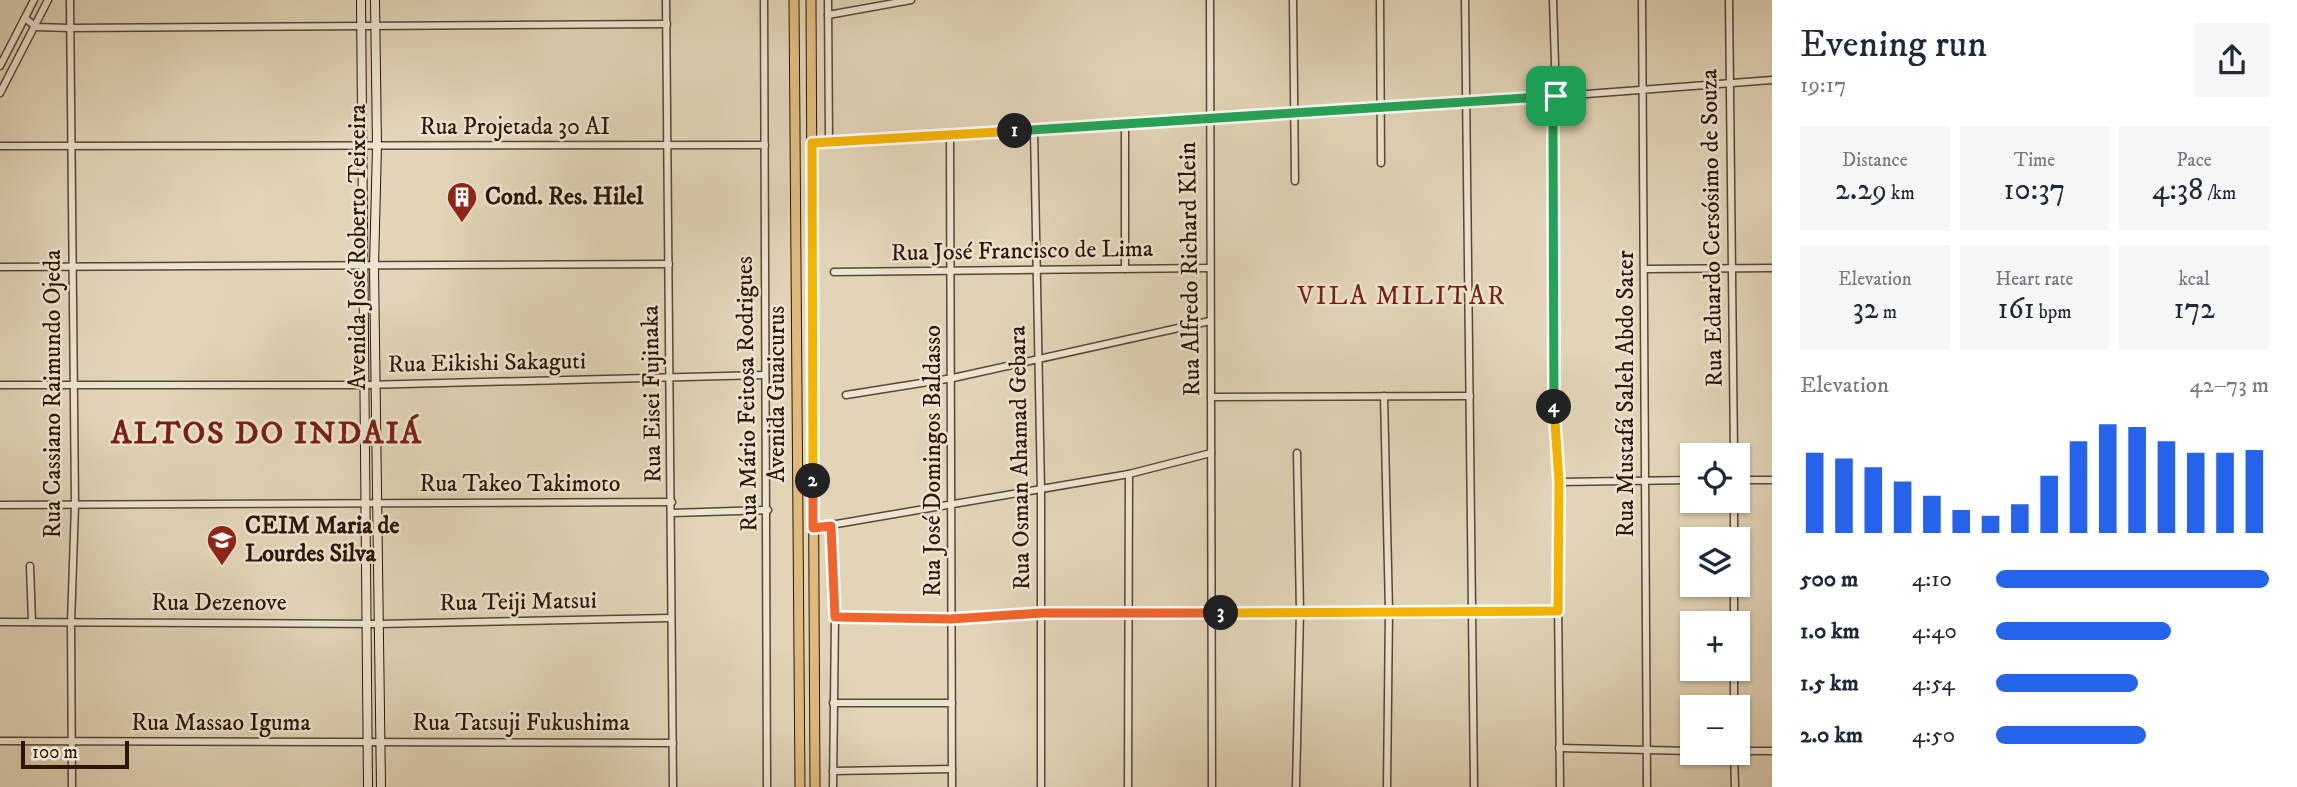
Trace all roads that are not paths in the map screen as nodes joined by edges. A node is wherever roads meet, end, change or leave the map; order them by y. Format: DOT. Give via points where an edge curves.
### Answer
graph roads {
  1 [pos="34,0"];
  2 [pos="48,0"];
  3 [pos="70,0"];
  4 [pos="361,0"];
  5 [pos="376,0"];
  6 [pos="666,0"];
  7 [pos="764,0"];
  8 [pos="794,0"];
  9 [pos="811,0"];
  10 [pos="828,0"];
  11 [pos="911,0"];
  12 [pos="1210,0"];
  13 [pos="1293,0"];
  14 [pos="1380,0"];
  15 [pos="1465,0"];
  16 [pos="1553,0"];
  17 [pos="1642,0"];
  18 [pos="1729,0"];
  19 [pos="828,15"];
  20 [pos="25,18"];
  21 [pos="361,24"];
  22 [pos="376,24"];
  23 [pos="667,24"];
  24 [pos="36,27"];
  25 [pos="69,28"];
  26 [pos="0,64"];
  27 [pos="1772,80"];
  28 [pos="1729,85"];
  29 [pos="1643,92"];
  30 [pos="0,93"];
  31 [pos="1556,96"];
  32 [pos="1467,103"];
  33 [pos="1380,108"];
  34 [pos="1292,114"];
  35 [pos="1208,119"];
  36 [pos="1125,124"];
  37 [pos="1034,130"];
  38 [pos="950,135"];
  39 [pos="829,142"];
  40 [pos="812,143"];
  41 [pos="363,144"];
  42 [pos="765,145"];
  43 [pos="0,146"];
  44 [pos="72,146"];
  45 [pos="377,146"];
  46 [pos="666,147"];
  47 [pos="1381,163"];
  48 [pos="1295,181"];
  49 [pos="669,264"];
  50 [pos="72,266"];
  51 [pos="364,266"];
  52 [pos="0,267"];
  53 [pos="374,267"];
  54 [pos="1210,268"];
  55 [pos="1733,268"];
  56 [pos="1772,268"];
  57 [pos="1125,269"];
  58 [pos="1645,270"];
  59 [pos="1037,271"];
  60 [pos="834,272"];
  61 [pos="952,272"];
  62 [pos="1210,321"];
  63 [pos="1039,360"];
  64 [pos="765,375"];
  65 [pos="953,378"];
  66 [pos="671,379"];
  67 [pos="377,384"];
  68 [pos="0,385"];
  69 [pos="364,385"];
  70 [pos="73,387"];
  71 [pos="846,395"];
  72 [pos="1384,396"];
  73 [pos="1470,396"];
  74 [pos="1211,397"];
  75 [pos="1734,443"];
  76 [pos="1211,453"];
  77 [pos="1297,453"];
  78 [pos="1129,474"];
  79 [pos="1646,480"];
  80 [pos="1680,480"];
  81 [pos="1750,480"];
  82 [pos="1772,480"];
  83 [pos="1559,482"];
  84 [pos="1041,491"];
  85 [pos="672,502"];
  86 [pos="379,504"];
  87 [pos="0,505"];
  88 [pos="75,505"];
  89 [pos="367,505"];
  90 [pos="951,505"];
  91 [pos="768,510"];
  92 [pos="673,513"];
  93 [pos="831,526"];
  94 [pos="813,528"];
  95 [pos="30,566"];
  96 [pos="1300,611"];
  97 [pos="1389,611"];
  98 [pos="1474,611"];
  99 [pos="1558,611"];
  100 [pos="1041,613"];
  101 [pos="1127,613"];
  102 [pos="1212,613"];
  103 [pos="835,617"];
  104 [pos="670,618"];
  105 [pos="951,619"];
  106 [pos="0,622"];
  107 [pos="32,622"];
  108 [pos="367,622"];
  109 [pos="71,623"];
  110 [pos="379,624"];
  111 [pos="832,703"];
  112 [pos="952,703"];
  113 [pos="0,741"];
  114 [pos="72,741"];
  115 [pos="369,742"];
  116 [pos="382,742"];
  117 [pos="673,743"];
  118 [pos="1559,748"];
  119 [pos="1648,751"];
  120 [pos="1680,751"];
  121 [pos="1772,751"];
  122 [pos="1750,752"];
  123 [pos="1736,765"];
  124 [pos="951,769"];
  125 [pos="833,771"];
  126 [pos="72,787"];
  127 [pos="368,787"];
  128 [pos="381,787"];
  129 [pos="673,787"];
  130 [pos="767,787"];
  131 [pos="800,787"];
  132 [pos="815,787"];
  133 [pos="834,787"];
  134 [pos="952,787"];
  135 [pos="1041,787"];
  136 [pos="1128,787"];
  137 [pos="1212,787"];
  138 [pos="1296,787"];
  139 [pos="1387,787"];
  140 [pos="1474,787"];
  141 [pos="1560,787"];
  142 [pos="1647,787"];
  143 [pos="1735,787"];
  1 -- 20 [label="street"];
  2 -- 24 [label="street"];
  3 -- 25 [label="street, Rua Cassiano Raimundo Ojeda"];
  4 -- 21 [label="street, Avenida José Roberto Teixeira"];
  5 -- 22 [label="street, Avenida José Roberto Teixeira"];
  6 -- 23 [label="street, Rua Eisei Fujinaka"];
  7 -- 42 [label="street, Rua Mário Feitosa Rodrigues"];
  8 -- 131 [label="main road, Avenida Guaicurus"];
  9 -- 40 [label="main road, Avenida Guaicurus"];
  10 -- 19 [label="street"];
  11 -- 19 [label="street"];
  12 -- 35 [label="street, Rua Alfredo Richard Klein"];
  13 -- 34 [label="street"];
  14 -- 33 [label="street"];
  15 -- 32 [label="street"];
  16 -- 31 [label="street"];
  17 -- 29 [label="street, Rua Mustafá Saleh Abdo Sater"];
  18 -- 28 [label="street, Rua Eduardo Cersósimo de Souza"];
  19 -- 39 [label="street"];
  20 -- 24 [label="street"];
  20 -- 26 [label="street"];
  21 -- 22 [label="street"];
  21 -- 25 [label="street"];
  21 -- 41 [label="street, Avenida José Roberto Teixeira"];
  22 -- 23 [label="street"];
  22 -- 45 [label="street, Avenida José Roberto Teixeira"];
  23 -- 46 [label="street, Rua Eisei Fujinaka"];
  24 -- 25 [label="street"];
  24 -- 30 [label="street"];
  25 -- 44 [label="street, Rua Cassiano Raimundo Ojeda"];
  27 -- 28 [label="street"];
  28 -- 29 [label="street"];
  28 -- 55 [label="street, Rua Eduardo Cersósimo de Souza"];
  29 -- 31 [label="street"];
  29 -- 58 [label="street, Rua Mustafá Saleh Abdo Sater"];
  31 -- 32 [label="street"];
  31 -- 83 [label="street" via="1554,389"];
  32 -- 33 [label="street"];
  32 -- 73 [label="street"];
  33 -- 34 [label="street"];
  33 -- 47 [label="street"];
  34 -- 35 [label="street"];
  34 -- 48 [label="street"];
  35 -- 36 [label="street"];
  35 -- 54 [label="street, Rua Alfredo Richard Klein"];
  36 -- 37 [label="street"];
  36 -- 57 [label="street"];
  37 -- 38 [label="street"];
  37 -- 59 [label="street, Rua Osman Ahamad Gebara"];
  38 -- 39 [label="street"];
  38 -- 61 [label="street, Rua José Domingos Baldasso"];
  39 -- 40 [label="street"];
  40 -- 94 [label="main road, Avenida Guaicurus"];
  41 -- 44 [label="street, Rua Projetada 30 AI"];
  41 -- 45 [label="street, Rua Projetada 30 AI"];
  41 -- 51 [label="street, Avenida José Roberto Teixeira"];
  42 -- 46 [label="street, Rua Projetada 30 AI"];
  42 -- 64 [label="street, Rua Mário Feitosa Rodrigues"];
  43 -- 44 [label="street, Rua Projetada 30 AI"];
  44 -- 50 [label="street, Rua Cassiano Raimundo Ojeda"];
  45 -- 46 [label="street, Rua Projetada 30 AI"];
  45 -- 53 [label="street, Avenida José Roberto Teixeira"];
  46 -- 49 [label="street, Rua Eisei Fujinaka"];
  49 -- 53 [label="street"];
  49 -- 66 [label="street, Rua Eisei Fujinaka"];
  50 -- 51 [label="street"];
  50 -- 52 [label="street"];
  50 -- 70 [label="street, Rua Cassiano Raimundo Ojeda"];
  51 -- 53 [label="street"];
  51 -- 69 [label="street, Avenida José Roberto Teixeira"];
  53 -- 67 [label="street, Avenida José Roberto Teixeira"];
  54 -- 57 [label="street, Rua José Francisco de Lima"];
  54 -- 62 [label="street, Rua Alfredo Richard Klein"];
  55 -- 56 [label="street"];
  55 -- 58 [label="street"];
  55 -- 75 [label="street, Rua Eduardo Cersósimo de Souza"];
  57 -- 59 [label="street, Rua José Francisco de Lima"];
  58 -- 79 [label="street, Rua Mustafá Saleh Abdo Sater"];
  59 -- 61 [label="street, Rua José Francisco de Lima"];
  59 -- 63 [label="street, Rua Osman Ahamad Gebara"];
  60 -- 61 [label="street, Rua José Francisco de Lima"];
  61 -- 65 [label="street, Rua José Domingos Baldasso"];
  62 -- 63 [label="street"];
  62 -- 74 [label="street, Rua Alfredo Richard Klein"];
  63 -- 65 [label="street"];
  63 -- 84 [label="street, Rua Osman Ahamad Gebara"];
  64 -- 66 [label="street, Rua Eikishi Sakaguti"];
  64 -- 91 [label="street, Rua Mário Feitosa Rodrigues"];
  65 -- 71 [label="street"];
  65 -- 90 [label="street, Rua José Domingos Baldasso"];
  66 -- 67 [label="street, Rua Eikishi Sakaguti"];
  66 -- 85 [label="street, Rua Eisei Fujinaka"];
  67 -- 69 [label="street, Rua Eikishi Sakaguti"];
  67 -- 86 [label="street, Avenida José Roberto Teixeira"];
  68 -- 70 [label="street, Rua Eikishi Sakaguti"];
  69 -- 70 [label="street, Rua Eikishi Sakaguti"];
  69 -- 89 [label="street, Avenida José Roberto Teixeira"];
  70 -- 88 [label="street, Rua Cassiano Raimundo Ojeda"];
  72 -- 73 [label="street"];
  72 -- 74 [label="street"];
  72 -- 97 [label="street"];
  73 -- 98 [label="street"];
  74 -- 76 [label="street, Rua Alfredo Richard Klein"];
  76 -- 78 [label="street"];
  76 -- 102 [label="street, Rua Alfredo Richard Klein"];
  77 -- 96 [label="street"];
  78 -- 84 [label="street"];
  78 -- 101 [label="street"];
  79 -- 80 [label="street"];
  79 -- 83 [label="street"];
  79 -- 119 [label="street, Rua Mustafá Saleh Abdo Sater"];
  81 -- 82 [label="street"];
  83 -- 99 [label="street"];
  84 -- 90 [label="street"];
  84 -- 100 [label="street, Rua Osman Ahamad Gebara"];
  85 -- 86 [label="street, Rua Takeo Takimoto"];
  85 -- 92 [label="street, Rua Eisei Fujinaka"];
  86 -- 89 [label="street, Rua Takeo Takimoto"];
  86 -- 110 [label="street, Avenida José Roberto Teixeira"];
  87 -- 88 [label="street, Rua Takeo Takimoto"];
  88 -- 89 [label="street, Rua Takeo Takimoto"];
  88 -- 109 [label="street, Rua Cassiano Raimundo Ojeda"];
  89 -- 108 [label="street, Avenida José Roberto Teixeira"];
  90 -- 93 [label="street"];
  90 -- 105 [label="street, Rua José Domingos Baldasso"];
  91 -- 92 [label="street"];
  91 -- 130 [label="street, Rua Mário Feitosa Rodrigues"];
  92 -- 104 [label="street, Rua Eisei Fujinaka"];
  93 -- 94 [label="street"];
  93 -- 103 [label="street"];
  94 -- 132 [label="main road, Avenida Guaicurus"];
  95 -- 107 [label="street"];
  96 -- 97 [label="street"];
  96 -- 102 [label="street"];
  96 -- 138 [label="street"];
  97 -- 98 [label="street"];
  97 -- 139 [label="street"];
  98 -- 99 [label="street"];
  98 -- 140 [label="street"];
  99 -- 118 [label="street"];
  100 -- 101 [label="street"];
  100 -- 105 [label="street"];
  100 -- 135 [label="street, Rua Osman Ahamad Gebara"];
  101 -- 102 [label="street"];
  101 -- 136 [label="street"];
  102 -- 137 [label="street"];
  103 -- 105 [label="street"];
  103 -- 111 [label="street"];
  104 -- 110 [label="street, Rua Teiji Matsui"];
  104 -- 117 [label="street, Rua Eisei Fujinaka"];
  105 -- 112 [label="street, Rua José Domingos Baldasso"];
  106 -- 107 [label="street, Rua Dezenove"];
  107 -- 109 [label="street, Rua Dezenove"];
  108 -- 109 [label="street, Rua Dezenove"];
  108 -- 110 [label="street, Rua Teiji Matsui"];
  108 -- 115 [label="street, Avenida José Roberto Teixeira"];
  109 -- 114 [label="street, Rua Cassiano Raimundo Ojeda"];
  110 -- 116 [label="street, Avenida José Roberto Teixeira"];
  111 -- 112 [label="street"];
  111 -- 125 [label="street"];
  112 -- 124 [label="street, Rua José Domingos Baldasso"];
  113 -- 114 [label="street, Rua Massao Iguma"];
  114 -- 115 [label="street, Rua Massao Iguma"];
  114 -- 126 [label="street, Rua Cassiano Raimundo Ojeda"];
  115 -- 116 [label="street, Rua Tatsuji Fukushima"];
  115 -- 127 [label="street, Avenida José Roberto Teixeira"];
  116 -- 117 [label="street, Rua Tatsuji Fukushima"];
  116 -- 128 [label="street, Avenida José Roberto Teixeira"];
  117 -- 129 [label="street, Rua Eisei Fujinaka"];
  118 -- 119 [label="street"];
  118 -- 141 [label="street"];
  119 -- 120 [label="street"];
  119 -- 142 [label="street, Rua Mustafá Saleh Abdo Sater"];
  121 -- 122 [label="street"];
  123 -- 143 [label="street"];
  124 -- 125 [label="street"];
  124 -- 134 [label="street, Rua José Domingos Baldasso"];
  125 -- 133 [label="street"];
}
